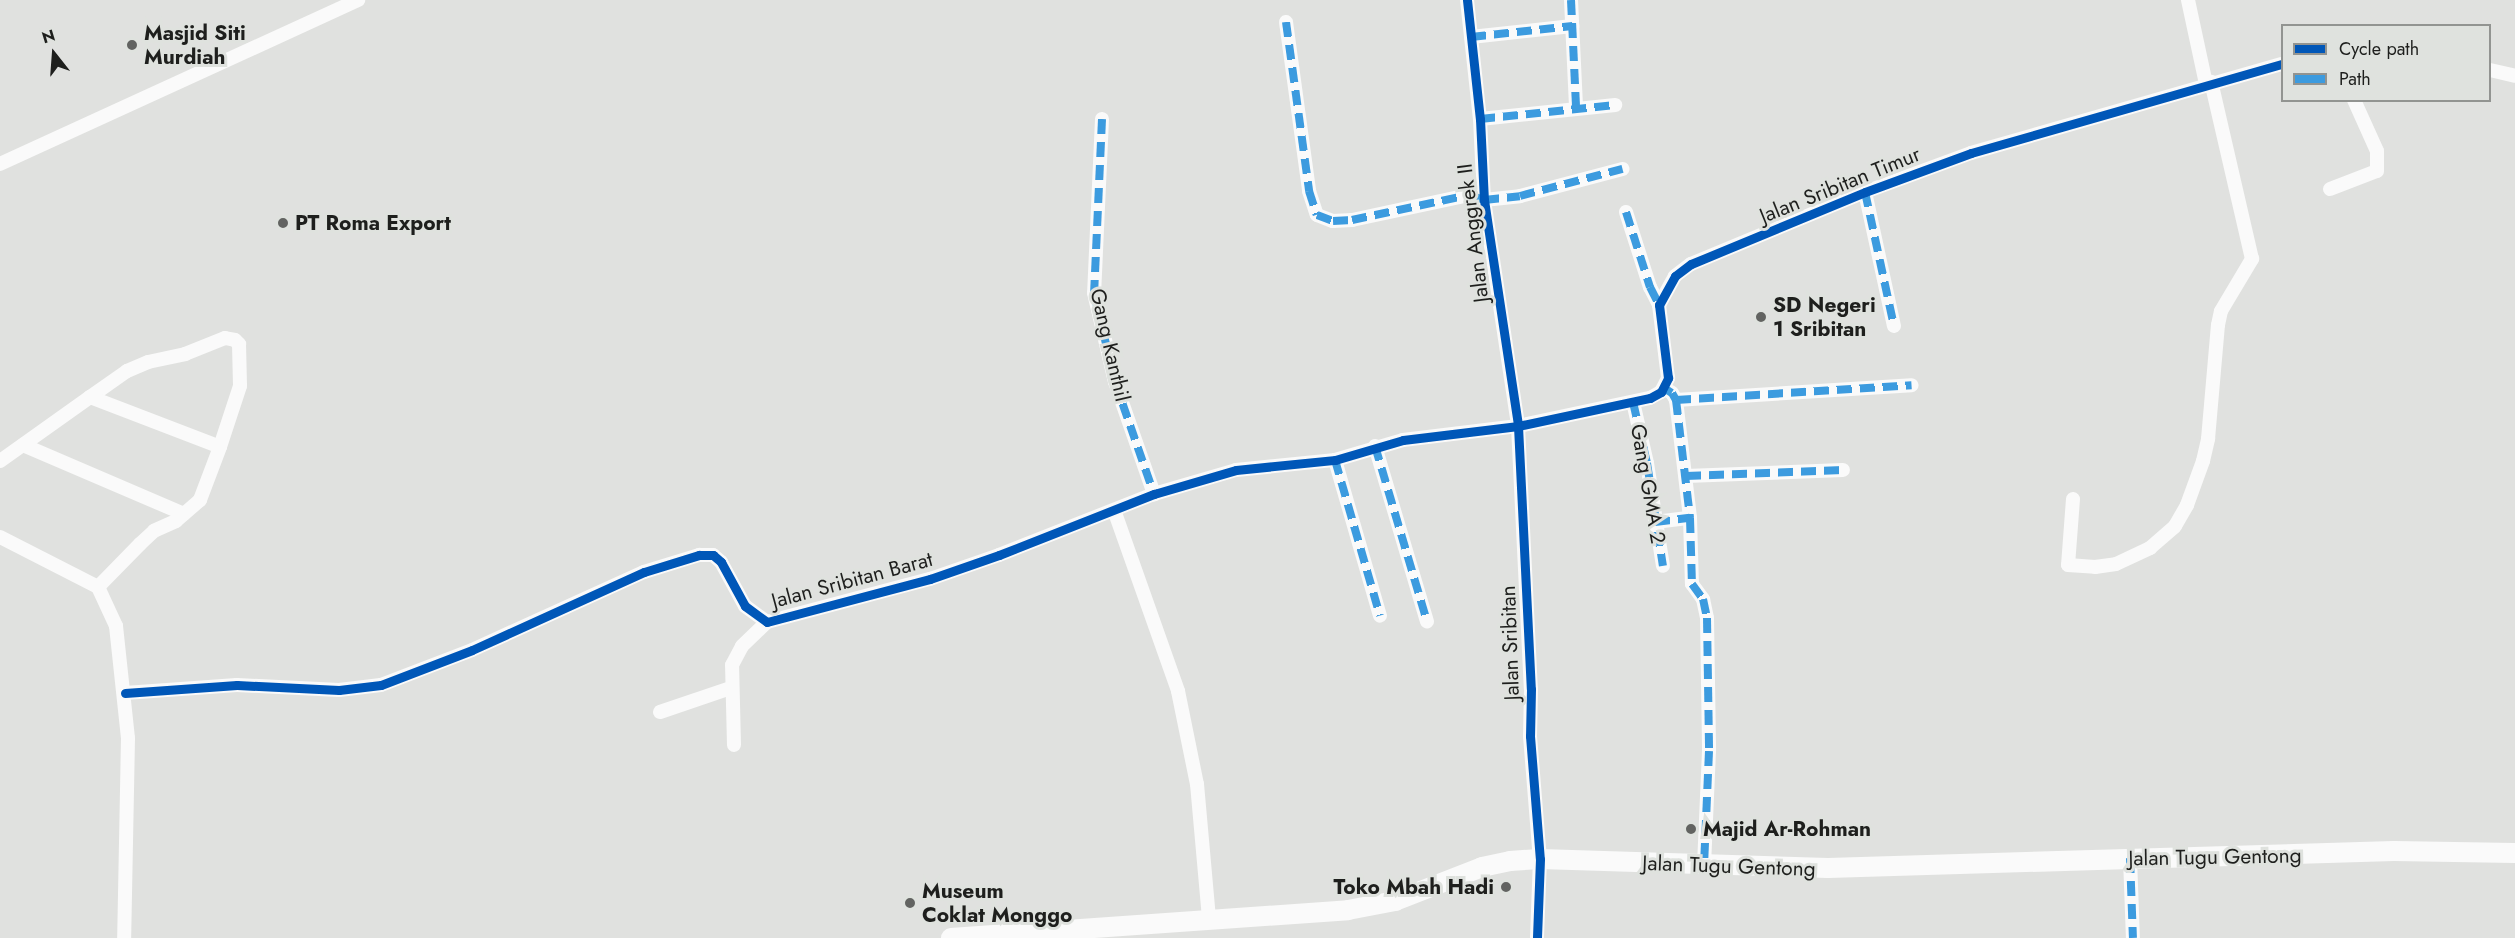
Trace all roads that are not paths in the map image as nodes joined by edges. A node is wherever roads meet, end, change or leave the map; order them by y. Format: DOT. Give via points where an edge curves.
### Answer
graph roads {
  1 [pos="358,0"];
  2 [pos="1467,0"];
  3 [pos="1571,0"];
  4 [pos="2188,0"];
  5 [pos="1286,21"];
  6 [pos="1572,26"];
  7 [pos="1472,37"];
  8 [pos="2281,65"];
  9 [pos="2491,70"];
  10 [pos="2515,76"];
  11 [pos="2209,83"];
  12 [pos="2355,102"];
  13 [pos="1615,105"];
  14 [pos="1576,108"];
  15 [pos="1102,119"];
  16 [pos="1480,119"];
  17 [pos="0,164"];
  18 [pos="1622,169"];
  19 [pos="2330,189"];
  20 [pos="1866,192"];
  21 [pos="1484,200"];
  22 [pos="1626,212"];
  23 [pos="1659,305"];
  24 [pos="1894,326"];
  25 [pos="1912,385"];
  26 [pos="1664,388"];
  27 [pos="90,397"];
  28 [pos="1676,400"];
  29 [pos="1633,402"];
  30 [pos="1518,426"];
  31 [pos="23,445"];
  32 [pos="1375,446"];
  33 [pos="220,447"];
  34 [pos="1335,460"];
  35 [pos="0,461"];
  36 [pos="1843,470"];
  37 [pos="1686,476"];
  38 [pos="1154,494"];
  39 [pos="2073,499"];
  40 [pos="1114,510"];
  41 [pos="184,514"];
  42 [pos="1690,518"];
  43 [pos="1655,522"];
  44 [pos="0,537"];
  45 [pos="1663,566"];
  46 [pos="98,587"];
  47 [pos="1380,616"];
  48 [pos="1426,621"];
  49 [pos="766,622"];
  50 [pos="731,688"];
  51 [pos="125,693"];
  52 [pos="660,712"];
  53 [pos="734,745"];
  54 [pos="2515,853"];
  55 [pos="2130,858"];
  56 [pos="1540,859"];
  57 [pos="1704,866"];
  58 [pos="1209,919"];
  59 [pos="124,938"];
  60 [pos="953,938"];
  61 [pos="1537,938"];
  62 [pos="2133,938"];
  1 -- 17 [label="street"];
  2 -- 7 [label="street, Jalan Anggrek II"];
  3 -- 6 [label="street"];
  4 -- 11 [label="street"];
  5 -- 21 [label="street" via="1309,191 1317,215 1333,221 1352,220 1469,195"];
  6 -- 7 [label="street"];
  6 -- 14 [label="street"];
  7 -- 16 [label="street, Jalan Anggrek II"];
  8 -- 11 [label="street, Jalan Sribitan Timur"];
  9 -- 10 [label="street"];
  11 -- 20 [label="street, Jalan Sribitan Timur" via="2122,112 1971,153"];
  11 -- 39 [label="street" via="2252,259 2221,311 2203,461 2175,526 2150,548 2116,564 2068,565"];
  12 -- 19 [label="street" via="2377,151 2377,171"];
  13 -- 14 [label="street"];
  14 -- 16 [label="street"];
  15 -- 38 [label="street, Gang Kanthil" via="1094,293 1115,382"];
  16 -- 21 [label="street, Jalan Anggrek II"];
  18 -- 21 [label="street" via="1520,196"];
  20 -- 23 [label="street, Jalan Sribitan Timur" via="1691,264 1675,276"];
  20 -- 24 [label="street"];
  21 -- 30 [label="street, Jalan Anggrek II"];
  22 -- 23 [label="street"];
  23 -- 26 [label="street" via="1668,367"];
  25 -- 28 [label="street"];
  26 -- 28 [label="street"];
  26 -- 29 [label="street" via="1650,398"];
  27 -- 31 [label="street"];
  27 -- 33 [label="street"];
  27 -- 33 [label="street" via="127,371 148,362 185,354 225,338 235,340 239,344 240,386"];
  28 -- 37 [label="street"];
  29 -- 30 [label="street"];
  29 -- 43 [label="street, Gang GMA 2"];
  30 -- 32 [label="street, Jalan Sribitan Barat" via="1449,432"];
  30 -- 56 [label="street, Jalan Sribitan" via="1530,736"];
  31 -- 35 [label="street"];
  31 -- 41 [label="street"];
  32 -- 34 [label="street, Jalan Sribitan Barat"];
  32 -- 48 [label="street"];
  33 -- 41 [label="street" via="200,500"];
  34 -- 38 [label="street, Jalan Sribitan Barat" via="1236,470"];
  34 -- 47 [label="street"];
  36 -- 37 [label="street"];
  37 -- 42 [label="street"];
  38 -- 40 [label="street, Jalan Sribitan Barat"];
  40 -- 49 [label="street, Jalan Sribitan Barat" via="930,579"];
  40 -- 58 [label="street" via="1178,691 1197,784"];
  41 -- 46 [label="street" via="140,544"];
  42 -- 43 [label="street"];
  42 -- 57 [label="street" via="1692,584 1703,599 1707,618 1709,751"];
  43 -- 45 [label="street, Gang GMA 2"];
  44 -- 46 [label="street"];
  46 -- 51 [label="street" via="116,626"];
  49 -- 50 [label="street" via="742,645 732,665"];
  49 -- 51 [label="street, Jalan Sribitan Barat" via="746,606 722,562 713,555 699,555 644,572 472,650 381,685 339,690 237,685"];
  50 -- 52 [label="street"];
  50 -- 53 [label="street"];
  51 -- 59 [label="street" via="128,738"];
  54 -- 55 [label="main road, Jalan Tugu Gentong" via="2394,851"];
  55 -- 57 [label="main road, Jalan Tugu Gentong" via="1828,868"];
  55 -- 62 [label="street"];
  56 -- 57 [label="main road, Jalan Tugu Gentong"];
  56 -- 58 [label="main road, Jalan Tugu Gentong" via="1482,867 1395,901 1348,910"];
  56 -- 61 [label="street, Jalan Sribitan"];
  58 -- 60 [label="main road, Jalan Tugu Gentong"];
}
